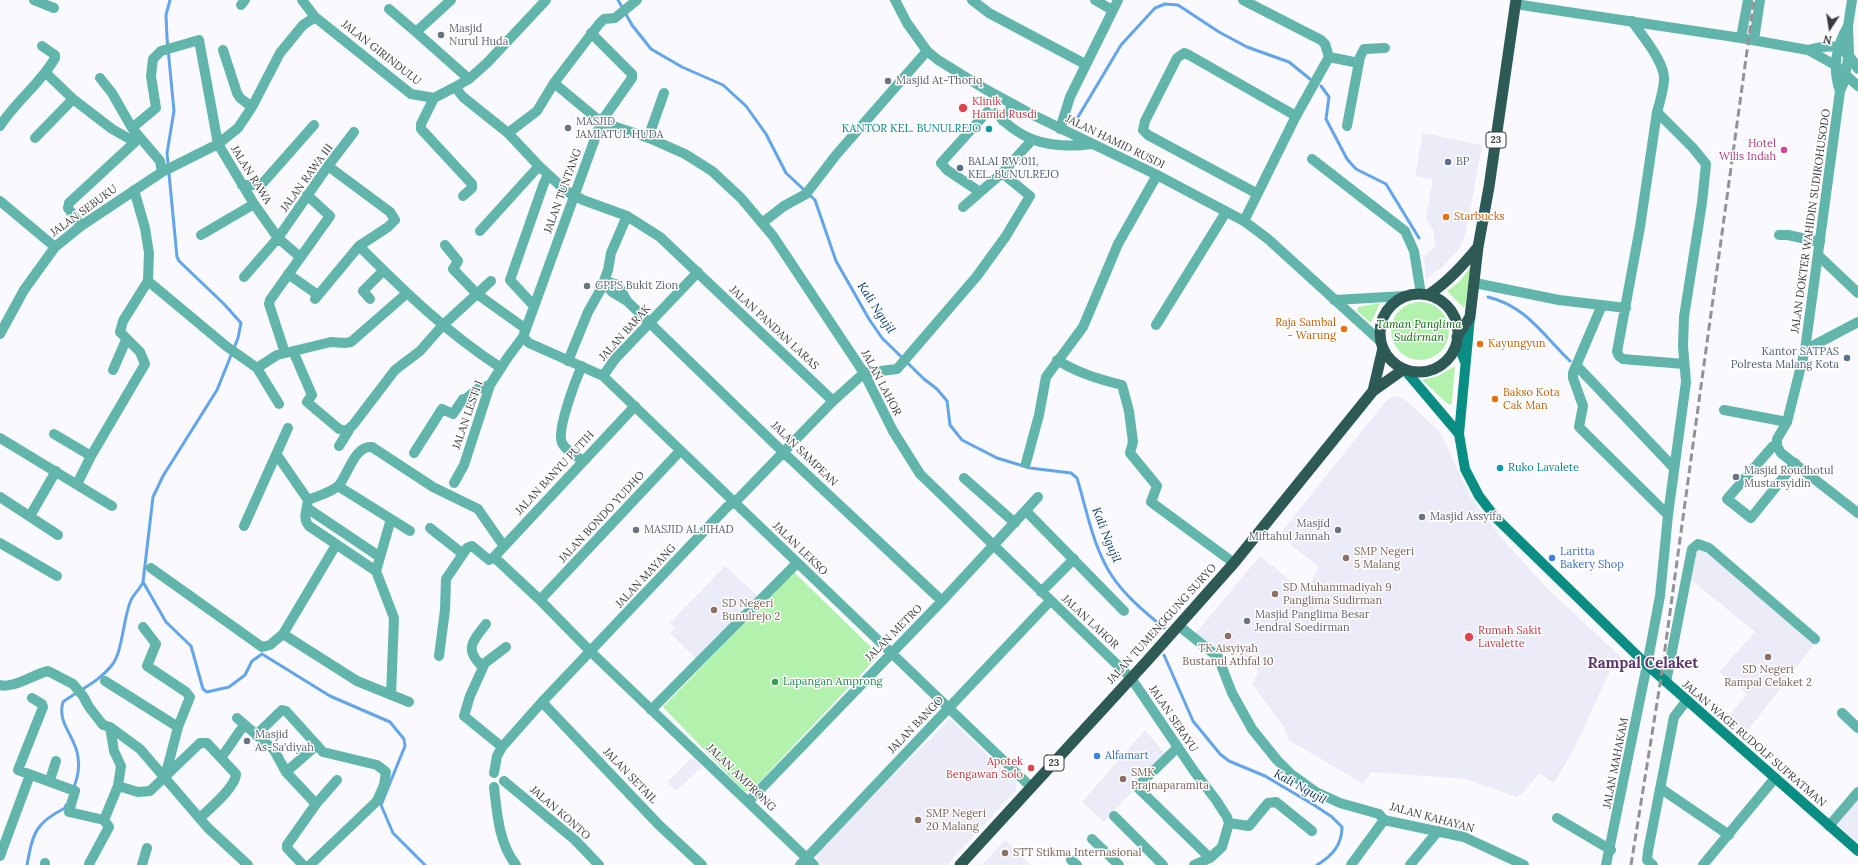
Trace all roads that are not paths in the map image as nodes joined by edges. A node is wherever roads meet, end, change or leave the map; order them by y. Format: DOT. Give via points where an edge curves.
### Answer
graph roads {
  1 [pos="34,0"];
  2 [pos="302,0"];
  3 [pos="451,0"];
  4 [pos="546,0"];
  5 [pos="637,0"];
  6 [pos="895,0"];
  7 [pos="972,0"];
  8 [pos="1095,0"];
  9 [pos="1118,0"];
  10 [pos="1243,0"];
  11 [pos="1748,0"];
  12 [pos="1760,0"];
  13 [pos="1852,0"];
  14 [pos="1516,2"];
  15 [pos="54,8"];
  16 [pos="389,9"];
  17 [pos="1112,10"];
  18 [pos="315,17"];
  19 [pos="1632,21"];
  20 [pos="1848,26"];
  21 [pos="416,32"];
  22 [pos="591,34"];
  23 [pos="1741,38"];
  24 [pos="1754,40"];
  25 [pos="42,46"];
  26 [pos="1839,46"];
  27 [pos="1385,48"];
  28 [pos="223,50"];
  29 [pos="1808,50"];
  30 [pos="927,51"];
  31 [pos="1848,53"];
  32 [pos="1329,57"];
  33 [pos="1359,63"];
  34 [pos="1085,64"];
  35 [pos="1835,65"];
  36 [pos="1858,68"];
  37 [pos="46,73"];
  38 [pos="1845,74"];
  39 [pos="100,78"];
  40 [pos="469,79"];
  41 [pos="554,83"];
  42 [pos="1858,86"];
  43 [pos="455,87"];
  44 [pos="1840,91"];
  45 [pos="664,93"];
  46 [pos="434,98"];
  47 [pos="73,99"];
  48 [pos="1012,104"];
  49 [pos="252,107"];
  50 [pos="1657,112"];
  51 [pos="1296,116"];
  52 [pos="1003,121"];
  53 [pos="600,122"];
  54 [pos="0,125"];
  55 [pos="314,125"];
  56 [pos="1347,126"];
  57 [pos="132,128"];
  58 [pos="1060,128"];
  59 [pos="354,132"];
  60 [pos="508,133"];
  61 [pos="35,138"];
  62 [pos="648,138"];
  63 [pos="137,139"];
  64 [pos="1032,140"];
  65 [pos="218,144"];
  66 [pos="1092,144"];
  67 [pos="1312,159"];
  68 [pos="328,166"];
  69 [pos="539,166"];
  70 [pos="163,171"];
  71 [pos="1002,173"];
  72 [pos="548,175"];
  73 [pos="1157,175"];
  74 [pos="242,185"];
  75 [pos="134,190"];
  76 [pos="980,192"];
  77 [pos="1256,193"];
  78 [pos="307,195"];
  79 [pos="573,195"];
  80 [pos="463,196"];
  81 [pos="0,201"];
  82 [pos="254,204"];
  83 [pos="963,208"];
  84 [pos="1226,212"];
  85 [pos="627,216"];
  86 [pos="1244,221"];
  87 [pos="762,223"];
  88 [pos="81,226"];
  89 [pos="480,231"];
  90 [pos="201,235"];
  91 [pos="1780,235"];
  92 [pos="278,238"];
  93 [pos="1820,242"];
  94 [pos="446,245"];
  95 [pos="359,246"];
  96 [pos="55,247"];
  97 [pos="1478,247"];
  98 [pos="300,256"];
  99 [pos="1818,256"];
  100 [pos="383,271"];
  101 [pos="698,272"];
  102 [pos="288,274"];
  103 [pos="244,277"];
  104 [pos="148,281"];
  105 [pos="491,281"];
  106 [pos="607,281"];
  107 [pos="1475,283"];
  108 [pos="1858,293"];
  109 [pos="406,294"];
  110 [pos="476,294"];
  111 [pos="1424,294"];
  112 [pos="1405,296"];
  113 [pos="370,299"];
  114 [pos="1334,300"];
  115 [pos="534,306"];
  116 [pos="1602,306"];
  117 [pos="1626,308"];
  118 [pos="1470,316"];
  119 [pos="1858,322"];
  120 [pos="650,324"];
  121 [pos="1156,325"];
  122 [pos="442,326"];
  123 [pos="524,333"];
  124 [pos="0,334"];
  125 [pos="126,340"];
  126 [pos="1457,340"];
  127 [pos="1381,344"];
  128 [pos="1805,350"];
  129 [pos="289,352"];
  130 [pos="1057,360"];
  131 [pos="568,361"];
  132 [pos="1465,364"];
  133 [pos="1684,364"];
  134 [pos="582,366"];
  135 [pos="1577,366"];
  136 [pos="257,368"];
  137 [pos="501,368"];
  138 [pos="1404,369"];
  139 [pos="113,370"];
  140 [pos="864,373"];
  141 [pos="604,376"];
  142 [pos="490,385"];
  143 [pos="1373,391"];
  144 [pos="833,400"];
  145 [pos="279,404"];
  146 [pos="636,406"];
  147 [pos="1724,410"];
  148 [pos="1787,422"];
  149 [pos="288,428"];
  150 [pos="349,430"];
  151 [pos="54,434"];
  152 [pos="1459,434"];
  153 [pos="0,438"];
  154 [pos="338,446"];
  155 [pos="1777,446"];
  156 [pos="680,451"];
  157 [pos="783,452"];
  158 [pos="414,453"];
  159 [pos="277,455"];
  160 [pos="91,456"];
  161 [pos="583,461"];
  162 [pos="1026,463"];
  163 [pos="1795,463"];
  164 [pos="1674,468"];
  165 [pos="56,471"];
  166 [pos="964,478"];
  167 [pos="454,483"];
  168 [pos="77,484"];
  169 [pos="338,486"];
  170 [pos="0,497"];
  171 [pos="1038,497"];
  172 [pos="733,502"];
  173 [pos="308,504"];
  174 [pos="112,506"];
  175 [pos="1026,512"];
  176 [pos="1858,513"];
  177 [pos="1668,515"];
  178 [pos="30,516"];
  179 [pos="391,519"];
  180 [pos="1015,523"];
  181 [pos="244,526"];
  182 [pos="430,528"];
  183 [pos="410,531"];
  184 [pos="58,535"];
  185 [pos="0,543"];
  186 [pos="336,545"];
  187 [pos="503,546"];
  188 [pos="994,546"];
  189 [pos="463,554"];
  190 [pos="380,557"];
  191 [pos="494,557"];
  192 [pos="1074,559"];
  193 [pos="797,563"];
  194 [pos="1234,563"];
  195 [pos="151,568"];
  196 [pos="376,570"];
  197 [pos="57,576"];
  198 [pos="1041,592"];
  199 [pos="540,600"];
  200 [pos="942,601"];
  201 [pos="1050,601"];
  202 [pos="1124,611"];
  203 [pos="486,624"];
  204 [pos="1179,626"];
  205 [pos="144,627"];
  206 [pos="283,634"];
  207 [pos="1815,639"];
  208 [pos="506,647"];
  209 [pos="591,652"];
  210 [pos="891,652"];
  211 [pos="439,656"];
  212 [pos="1647,665"];
  213 [pos="483,666"];
  214 [pos="1131,678"];
  215 [pos="105,681"];
  216 [pos="1666,682"];
  217 [pos="0,685"];
  218 [pos="391,695"];
  219 [pos="32,698"];
  220 [pos="1687,700"];
  221 [pos="409,702"];
  222 [pos="542,702"];
  223 [pos="949,708"];
  224 [pos="651,710"];
  225 [pos="1842,713"];
  226 [pos="110,727"];
  227 [pos="178,727"];
  228 [pos="1858,728"];
  229 [pos="256,736"];
  230 [pos="317,745"];
  231 [pos="502,747"];
  232 [pos="1178,747"];
  233 [pos="221,758"];
  234 [pos="56,761"];
  235 [pos="286,772"];
  236 [pos="494,773"];
  237 [pos="30,775"];
  238 [pos="165,777"];
  239 [pos="1775,778"];
  240 [pos="50,780"];
  241 [pos="337,780"];
  242 [pos="504,781"];
  243 [pos="118,786"];
  244 [pos="494,787"];
  245 [pos="1032,788"];
  246 [pos="1660,788"];
  247 [pos="1858,792"];
  248 [pos="749,801"];
  249 [pos="316,804"];
  250 [pos="1114,816"];
  251 [pos="200,818"];
  252 [pos="1557,818"];
  253 [pos="104,820"];
  254 [pos="1384,820"];
  255 [pos="1229,823"];
  256 [pos="1829,826"];
  257 [pos="1312,831"];
  258 [pos="1438,831"];
  259 [pos="1729,835"];
  260 [pos="1092,839"];
  261 [pos="146,848"];
  262 [pos="1611,850"];
  263 [pos="1858,851"];
  264 [pos="0,856"];
  265 [pos="1210,858"];
  266 [pos="1505,861"];
  267 [pos="807,863"];
  268 [pos="89,864"];
  269 [pos="142,865"];
  270 [pos="248,865"];
  271 [pos="303,865"];
  272 [pos="310,865"];
  273 [pos="516,865"];
  274 [pos="600,865"];
  275 [pos="702,865"];
  276 [pos="960,865"];
  277 [pos="1119,865"];
  278 [pos="1163,865"];
  279 [pos="1194,865"];
  280 [pos="1351,865"];
  281 [pos="1410,865"];
  282 [pos="1524,865"];
  283 [pos="1606,865"];
  284 [pos="1653,865"];
  285 [pos="1703,865"];
  1 -- 15 [label="street"];
  2 -- 18 [label="street, JALAN GIRINDULU"];
  3 -- 21 [label="street"];
  4 -- 40 [label="street"];
  5 -- 22 [label="street" via="615,18 604,19"];
  6 -- 30 [label="street, JALAN HAMID RUSDI" via="907,24"];
  7 -- 34 [label="street" via="989,13"];
  8 -- 17 [label="street"];
  9 -- 17 [label="street"];
  10 -- 32 [label="street" via="1321,40"];
  11 -- 23 [label="street"];
  12 -- 24 [label="street"];
  13 -- 20 [label="street"];
  14 -- 19 [label="street"];
  14 -- 97 [label="highway, 23"];
  16 -- 21 [label="street"];
  17 -- 34 [label="street"];
  18 -- 46 [label="street, JALAN GIRINDULU" via="411,94"];
  18 -- 49 [label="street" via="303,25 280,53"];
  19 -- 23 [label="street"];
  19 -- 50 [label="street" via="1663,71 1664,80"];
  20 -- 26 [label="street, JALAN DOKTER WAHIDIN SUDIROHUSODO"];
  20 -- 31 [label="street, JALAN DOKTER WAHIDIN SUDIROHUSODO"];
  21 -- 40 [label="street"];
  22 -- 41 [label="street"];
  22 -- 53 [label="street, JALAN TUNTANG" via="633,76"];
  23 -- 24 [label="street"];
  24 -- 29 [label="street"];
  25 -- 37 [label="street" via="56,58"];
  26 -- 29 [label="street"];
  26 -- 31 [label="street"];
  26 -- 35 [label="street, JALAN DOKTER WAHIDIN SUDIROHUSODO"];
  27 -- 33 [label="street" via="1364,49"];
  28 -- 49 [label="street" via="237,93"];
  29 -- 35 [label="street"];
  30 -- 48 [label="street, JALAN HAMID RUSDI"];
  30 -- 87 [label="street" via="809,190"];
  31 -- 36 [label="street"];
  31 -- 38 [label="street, JALAN DOKTER WAHIDIN SUDIROHUSODO"];
  32 -- 33 [label="street"];
  32 -- 51 [label="street"];
  33 -- 56 [label="street"];
  34 -- 58 [label="street"];
  35 -- 38 [label="street"];
  35 -- 44 [label="street, JALAN DOKTER WAHIDIN SUDIROHUSODO" via="1836,81"];
  37 -- 47 [label="street"];
  37 -- 54 [label="street" via="22,97"];
  38 -- 42 [label="street"];
  38 -- 44 [label="street, JALAN DOKTER WAHIDIN SUDIROHUSODO"];
  39 -- 57 [label="street" via="112,93"];
  40 -- 43 [label="street"];
  41 -- 53 [label="street"];
  41 -- 60 [label="street" via="537,111"];
  43 -- 46 [label="street"];
  43 -- 60 [label="street" via="463,97"];
  44 -- 93 [label="street, JALAN DOKTER WAHIDIN SUDIROHUSODO"];
  45 -- 62 [label="street"];
  46 -- 80 [label="street" via="421,129 472,184 472,188"];
  47 -- 61 [label="street"];
  47 -- 63 [label="street" via="112,129"];
  48 -- 52 [label="street"];
  48 -- 58 [label="street, JALAN HAMID RUSDI"];
  49 -- 65 [label="street" via="238,128"];
  50 -- 117 [label="street"];
  50 -- 133 [label="street, JALAN MAHAKAM" via="1706,164 1684,317"];
  51 -- 77 [label="street"];
  51 -- 77 [label="street" via="1184,53 1178,58 1145,121 1143,130 1148,135"];
  52 -- 64 [label="street" via="1012,130"];
  52 -- 76 [label="street" via="991,112 941,162 947,170"];
  53 -- 62 [label="street, JALAN LAHOR"];
  53 -- 79 [label="street, JALAN TUNTANG"];
  55 -- 74 [label="street" via="261,186"];
  57 -- 63 [label="street"];
  57 -- 65 [label="street, JALAN RAWA" via="156,108 151,64 153,59 161,51 199,40"];
  58 -- 66 [label="street, JALAN HAMID RUSDI"];
  59 -- 68 [label="street, JALAN RAWA III"];
  60 -- 69 [label="street"];
  62 -- 87 [label="street, JALAN LAHOR" via="685,154 712,171"];
  63 -- 70 [label="street" via="160,161"];
  63 -- 88 [label="street" via="69,203 68,208"];
  64 -- 66 [label="street" via="1071,147"];
  64 -- 71 [label="street"];
  65 -- 70 [label="street, JALAN SEBUKU"];
  65 -- 74 [label="street, JALAN RAWA"];
  66 -- 73 [label="street, JALAN HAMID RUSDI"];
  67 -- 111 [label="street" via="1404,231 1414,251"];
  68 -- 78 [label="street, JALAN RAWA III"];
  68 -- 95 [label="street" via="395,218 394,223"];
  69 -- 72 [label="street"];
  69 -- 89 [label="street"];
  70 -- 75 [label="street, JALAN SEBUKU"];
  71 -- 76 [label="street"];
  71 -- 140 [label="street" via="1030,196 1006,236 977,276 897,369"];
  72 -- 79 [label="street"];
  72 -- 115 [label="street" via="510,280"];
  73 -- 84 [label="street, JALAN HAMID RUSDI"];
  73 -- 130 [label="street" via="1118,244 1083,326"];
  74 -- 82 [label="street, JALAN RAWA"];
  75 -- 88 [label="street, JALAN SEBUKU"];
  75 -- 104 [label="street" via="149,253"];
  76 -- 83 [label="street"];
  77 -- 86 [label="street"];
  78 -- 92 [label="street, JALAN RAWA III"];
  78 -- 98 [label="street" via="330,216"];
  79 -- 85 [label="street"];
  79 -- 115 [label="street, JALAN TUNTANG"];
  81 -- 96 [label="street"];
  82 -- 90 [label="street"];
  82 -- 92 [label="street, JALAN RAWA"];
  84 -- 86 [label="street, JALAN HAMID RUSDI"];
  84 -- 121 [label="street"];
  85 -- 101 [label="street" via="660,237"];
  85 -- 106 [label="street" via="611,253"];
  86 -- 114 [label="street, JALAN HAMID RUSDI" via="1268,239"];
  87 -- 140 [label="street, JALAN LAHOR" via="799,273"];
  88 -- 96 [label="street, JALAN SEBUKU"];
  91 -- 93 [label="street"];
  92 -- 98 [label="street, JALAN RAWA"];
  92 -- 103 [label="street, JALAN RAWA III"];
  93 -- 99 [label="street, JALAN DOKTER WAHIDIN SUDIROHUSODO"];
  94 -- 110 [label="street" via="458,261 453,269"];
  95 -- 100 [label="street"];
  95 -- 102 [label="street" via="316,297"];
  96 -- 124 [label="street, JALAN SEBUKU" via="24,290"];
  97 -- 107 [label="highway, 23"];
  97 -- 111 [label="highway, 23" via="1449,280"];
  98 -- 102 [label="street"];
  99 -- 108 [label="street"];
  99 -- 128 [label="street, JALAN DOKTER WAHIDIN SUDIROHUSODO"];
  100 -- 109 [label="street"];
  100 -- 113 [label="street" via="363,291"];
  101 -- 120 [label="street, JALAN BARAK"];
  101 -- 144 [label="street, JALAN PANDAN LARAS"];
  102 -- 129 [label="street" via="269,304"];
  104 -- 125 [label="street" via="122,321 120,332"];
  104 -- 136 [label="street" via="226,346"];
  105 -- 110 [label="street"];
  106 -- 120 [label="street, JALAN SAMPEAN" via="618,284 627,301"];
  106 -- 131 [label="street" via="588,312"];
  107 -- 116 [label="street"];
  107 -- 118 [label="highway, 23"];
  109 -- 122 [label="street"];
  109 -- 129 [label="street" via="355,340 345,343 331,342"];
  110 -- 122 [label="street"];
  110 -- 123 [label="street"];
  111 -- 112 [label="highway, 23"];
  111 -- 126 [label="highway" via="1448,307 1458,326"];
  112 -- 114 [label="street"];
  112 -- 127 [label="highway, 23" via="1391,305 1382,318"];
  114 -- 127 [label="street, JALAN HAMID RUSDI"];
  115 -- 123 [label="street, JALAN TUNTANG"];
  116 -- 117 [label="street"];
  116 -- 135 [label="street"];
  117 -- 133 [label="street" via="1617,352 1619,356 1623,359"];
  118 -- 126 [label="highway, 23"];
  118 -- 132 [label="main road, JALAN WAGE RUDOLF SUPRATMAN"];
  119 -- 128 [label="street"];
  120 -- 141 [label="street, JALAN BARAK" via="615,359"];
  120 -- 157 [label="street, JALAN SAMPEAN"];
  122 -- 137 [label="street"];
  122 -- 150 [label="street" via="420,351 395,370"];
  123 -- 131 [label="street, JALAN LEKSO" via="529,343"];
  123 -- 137 [label="street, JALAN LESTI I"];
  125 -- 139 [label="street"];
  125 -- 160 [label="street" via="140,352 145,364"];
  126 -- 132 [label="main road, JALAN WAGE RUDOLF SUPRATMAN"];
  126 -- 138 [label="highway, 23" via="1447,360 1439,366 1426,370"];
  127 -- 138 [label="highway" via="1389,358"];
  127 -- 143 [label="highway, JALAN TUMENGGUNG SURYO / 23"];
  128 -- 148 [label="street, JALAN DOKTER WAHIDIN SUDIROHUSODO"];
  129 -- 136 [label="street" via="278,355"];
  129 -- 150 [label="street" via="312,395 306,401 339,429"];
  130 -- 162 [label="street" via="1046,377"];
  130 -- 194 [label="street" via="1089,377 1122,385 1134,442 1130,453 1157,486 1151,502"];
  131 -- 134 [label="street, JALAN LEKSO"];
  132 -- 152 [label="main road, JALAN WAGE RUDOLF SUPRATMAN"];
  133 -- 164 [label="street, JALAN MAHAKAM" via="1686,382"];
  134 -- 141 [label="street, JALAN LEKSO"];
  134 -- 161 [label="street" via="570,392 561,437 564,447"];
  135 -- 164 [label="street"];
  135 -- 177 [label="street" via="1573,378 1583,406 1579,427"];
  136 -- 145 [label="street"];
  137 -- 142 [label="street, JALAN LESTI I"];
  138 -- 143 [label="highway, JALAN TUMENGGUNG SURYO / 23"];
  138 -- 152 [label="main road"];
  140 -- 144 [label="street, JALAN MAYANG"];
  140 -- 188 [label="street, JALAN LAHOR" via="893,431 920,474"];
  141 -- 146 [label="street, JALAN LEKSO"];
  142 -- 158 [label="street" via="477,389 463,399 453,414 442,410"];
  142 -- 167 [label="street, JALAN LESTI I" via="464,465"];
  143 -- 194 [label="highway, JALAN TUMENGGUNG SURYO / 23"];
  144 -- 157 [label="street, JALAN MAYANG"];
  146 -- 156 [label="street, JALAN LEKSO"];
  146 -- 161 [label="street, JALAN BANYU PUTIH"];
  147 -- 148 [label="street"];
  148 -- 155 [label="street, JALAN DOKTER WAHIDIN SUDIROHUSODO" via="1777,439"];
  149 -- 159 [label="street"];
  150 -- 154 [label="street"];
  151 -- 160 [label="street"];
  152 -- 212 [label="main road, JALAN WAGE RUDOLF SUPRATMAN" via="1465,469 1478,496 1492,513"];
  153 -- 165 [label="street"];
  155 -- 163 [label="street" via="1781,453"];
  155 -- 163 [label="street" via="1773,446 1727,499 1751,518"];
  156 -- 172 [label="street, JALAN LEKSO"];
  156 -- 199 [label="street, JALAN BONDO YUDHO"];
  157 -- 172 [label="street, JALAN MAYANG"];
  157 -- 200 [label="street, JALAN SAMPEAN"];
  159 -- 173 [label="street"];
  159 -- 181 [label="street"];
  160 -- 168 [label="street"];
  161 -- 187 [label="street, JALAN BANYU PUTIH"];
  163 -- 176 [label="street"];
  164 -- 177 [label="street, JALAN MAHAKAM"];
  165 -- 168 [label="street"];
  165 -- 178 [label="street"];
  166 -- 180 [label="street"];
  168 -- 174 [label="street"];
  169 -- 173 [label="street"];
  169 -- 179 [label="street"];
  169 -- 187 [label="street" via="358,454 365,448 372,447 433,486 478,509"];
  170 -- 178 [label="street"];
  171 -- 175 [label="street, JALAN METRO"];
  172 -- 193 [label="street, JALAN LEKSO"];
  172 -- 209 [label="street, JALAN MAYANG"];
  173 -- 186 [label="street" via="306,522"];
  173 -- 190 [label="street"];
  175 -- 180 [label="street, JALAN METRO"];
  175 -- 192 [label="street"];
  177 -- 212 [label="street, JALAN MAHAKAM" via="1660,596"];
  178 -- 184 [label="street"];
  179 -- 183 [label="street"];
  179 -- 190 [label="street"];
  180 -- 188 [label="street, JALAN METRO"];
  182 -- 189 [label="street"];
  185 -- 197 [label="street"];
  186 -- 196 [label="street"];
  186 -- 206 [label="street"];
  187 -- 191 [label="street, JALAN BANYU PUTIH"];
  188 -- 198 [label="street, JALAN LAHOR"];
  188 -- 200 [label="street, JALAN METRO"];
  189 -- 191 [label="street" via="468,546 471,546 488,560"];
  189 -- 211 [label="street" via="446,580"];
  190 -- 196 [label="street"];
  191 -- 199 [label="street, JALAN AMPRONG"];
  192 -- 198 [label="street"];
  192 -- 202 [label="street"];
  193 -- 210 [label="street, JALAN LEKSO"];
  193 -- 224 [label="street"];
  194 -- 204 [label="highway, JALAN TUMENGGUNG SURYO / 23"];
  195 -- 206 [label="street" via="262,647 270,645"];
  196 -- 218 [label="street" via="394,618"];
  198 -- 201 [label="street, JALAN LAHOR"];
  199 -- 209 [label="street, JALAN AMPRONG"];
  200 -- 210 [label="street, JALAN METRO"];
  201 -- 214 [label="street, JALAN LAHOR"];
  201 -- 223 [label="street, JALAN BANGO"];
  203 -- 213 [label="street" via="471,649 474,657"];
  204 -- 214 [label="highway, JALAN TUMENGGUNG SURYO / 23"];
  204 -- 254 [label="street, JALAN KAHAYAN" via="1218,657 1232,693 1252,729 1291,774 1316,792 1340,803 1379,814"];
  205 -- 227 [label="street" via="156,644 147,666 189,695 190,700"];
  206 -- 218 [label="street" via="357,681"];
  207 -- 216 [label="street" via="1709,548 1698,544 1692,549"];
  208 -- 213 [label="street"];
  209 -- 222 [label="street, JALAN MAYANG"];
  209 -- 224 [label="street, JALAN AMPRONG"];
  210 -- 223 [label="street, JALAN LEKSO"];
  210 -- 248 [label="street, JALAN METRO"];
  212 -- 216 [label="main road, JALAN WAGE RUDOLF SUPRATMAN"];
  212 -- 262 [label="street, JALAN MAHAKAM"];
  213 -- 231 [label="street" via="464,716"];
  214 -- 232 [label="street, JALAN SERAYU"];
  214 -- 245 [label="highway, JALAN TUMENGGUNG SURYO / 23"];
  215 -- 227 [label="street"];
  216 -- 220 [label="main road, JALAN WAGE RUDOLF SUPRATMAN"];
  217 -- 226 [label="street" via="15,684 48,671 73,684 103,725"];
  218 -- 221 [label="street"];
  219 -- 237 [label="street" via="43,707 18,768 18,771"];
  220 -- 239 [label="main road, JALAN WAGE RUDOLF SUPRATMAN"];
  220 -- 246 [label="street" via="1674,717"];
  222 -- 231 [label="street, JALAN MAYANG"];
  222 -- 275 [label="street, JALAN SETAIL" via="659,825"];
  223 -- 245 [label="street, JALAN LEKSO"];
  223 -- 267 [label="street, JALAN BANGO"];
  224 -- 248 [label="street, JALAN AMPRONG"];
  225 -- 228 [label="street"];
  226 -- 238 [label="street" via="140,749"];
  226 -- 243 [label="street" via="114,751 121,766"];
  227 -- 238 [label="street"];
  229 -- 230 [label="street" via="282,710"];
  229 -- 233 [label="street" via="241,722"];
  229 -- 235 [label="street" via="274,750"];
  230 -- 235 [label="street"];
  230 -- 272 [label="street" via="327,754 377,765 384,769 386,778 377,801 370,810"];
  231 -- 236 [label="street, JALAN MAYANG" via="497,756"];
  232 -- 255 [label="street, JALAN SERAYU" via="1216,800"];
  232 -- 265 [label="street" via="1137,787"];
  233 -- 238 [label="street" via="204,742"];
  233 -- 251 [label="street" via="236,774 235,779"];
  234 -- 240 [label="street"];
  235 -- 249 [label="street"];
  236 -- 242 [label="street" via="501,774"];
  236 -- 244 [label="street" via="489,780"];
  237 -- 240 [label="street"];
  237 -- 264 [label="street"];
  238 -- 243 [label="street" via="150,791 138,792"];
  238 -- 251 [label="street"];
  239 -- 256 [label="main road, JALAN WAGE RUDOLF SUPRATMAN"];
  239 -- 259 [label="street"];
  240 -- 253 [label="street" via="75,791 69,812"];
  241 -- 249 [label="street"];
  242 -- 244 [label="street" via="500,786"];
  242 -- 274 [label="street, JALAN KONTO" via="575,840"];
  243 -- 253 [label="street"];
  244 -- 273 [label="street" via="497,817 503,840"];
  245 -- 276 [label="highway, JALAN TUMENGGUNG SURYO / 23"];
  246 -- 259 [label="street"];
  246 -- 284 [label="street" via="1647,860"];
  247 -- 256 [label="street"];
  248 -- 267 [label="street, JALAN AMPRONG"];
  249 -- 271 [label="street" via="287,845"];
  250 -- 278 [label="street"];
  251 -- 270 [label="street"];
  252 -- 262 [label="street"];
  253 -- 268 [label="street" via="109,827"];
  254 -- 258 [label="street, JALAN KAHAYAN"];
  254 -- 280 [label="street"];
  255 -- 257 [label="street" via="1249,826 1268,803 1276,802"];
  255 -- 265 [label="street" via="1222,847"];
  256 -- 263 [label="main road, JALAN WAGE RUDOLF SUPRATMAN"];
  258 -- 266 [label="street, JALAN KAHAYAN" via="1464,838"];
  258 -- 281 [label="street"];
  259 -- 285 [label="street"];
  260 -- 277 [label="street"];
  261 -- 269 [label="street"];
  262 -- 283 [label="street, JALAN MAHAKAM"];
  265 -- 279 [label="street"];
  266 -- 282 [label="street, JALAN KAHAYAN"];
}
